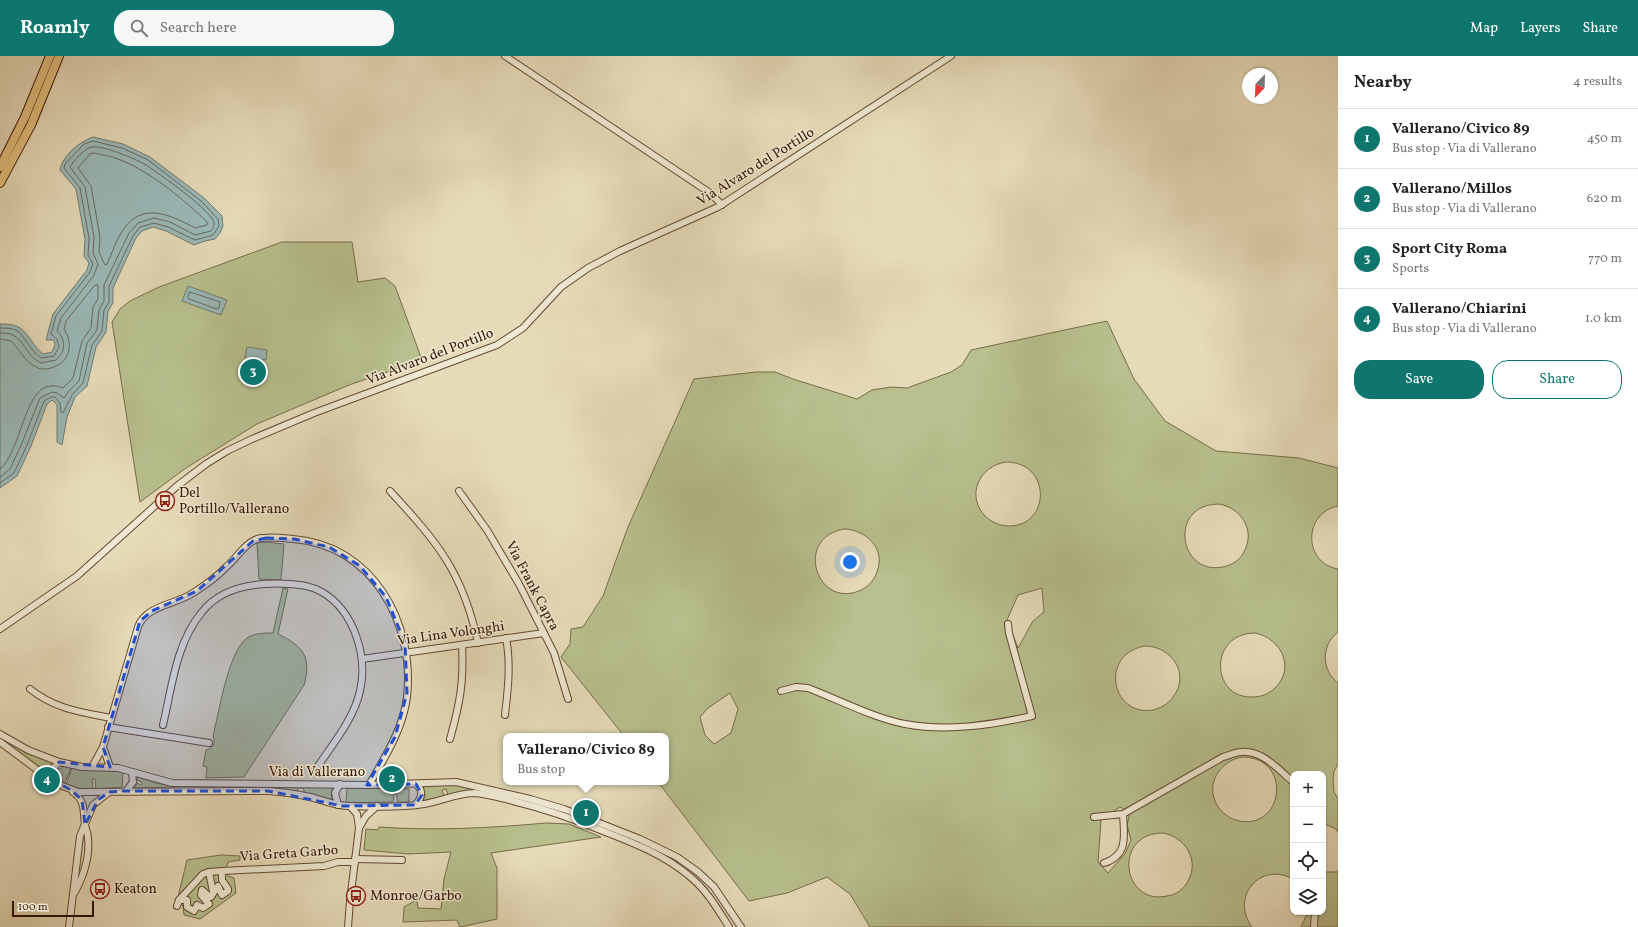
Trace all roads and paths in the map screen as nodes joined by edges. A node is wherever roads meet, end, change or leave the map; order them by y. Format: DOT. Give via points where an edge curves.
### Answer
graph roads {
  1 [pos="50,56"];
  2 [pos="59,56"];
  3 [pos="505,56"];
  4 [pos="951,56"];
  5 [pos="0,167"];
  6 [pos="0,183"];
  7 [pos="722,205"];
  8 [pos="390,491"];
  9 [pos="459,491"];
  10 [pos="1008,624"];
  11 [pos="0,629"];
  12 [pos="544,633"];
  13 [pos="506,638"];
  14 [pos="478,642"];
  15 [pos="462,645"];
  16 [pos="406,653"];
  17 [pos="362,659"];
  18 [pos="30,689"];
  19 [pos="781,691"];
  20 [pos="568,699"];
  21 [pos="505,715"];
  22 [pos="111,718"];
  23 [pos="163,725"];
  24 [pos="108,727"];
  25 [pos="0,734"];
  26 [pos="450,739"];
  27 [pos="0,742"];
  28 [pos="209,743"];
  29 [pos="103,747"];
  30 [pos="59,762"];
  31 [pos="92,767"];
  32 [pos="110,767"];
  33 [pos="316,769"];
  34 [pos="132,772"];
  35 [pos="1290,779"];
  36 [pos="52,780"];
  37 [pos="340,784"];
  38 [pos="416,784"];
  39 [pos="369,785"];
  40 [pos="71,790"];
  41 [pos="126,790"];
  42 [pos="109,792"];
  43 [pos="338,805"];
  44 [pos="415,805"];
  45 [pos="350,806"];
  46 [pos="378,806"];
  47 [pos="1123,814"];
  48 [pos="1094,817"];
  49 [pos="85,825"];
  50 [pos="360,828"];
  51 [pos="355,860"];
  52 [pos="402,860"];
  53 [pos="1104,863"];
  54 [pos="224,871"];
  55 [pos="209,872"];
  56 [pos="213,892"];
  57 [pos="74,893"];
  58 [pos="1315,915"];
  59 [pos="69,927"];
  60 [pos="348,927"];
  61 [pos="729,927"];
  62 [pos="741,927"];
  63 [pos="1314,927"];
  1 -- 5 [label="main road" via="25,118"];
  2 -- 6 [label="main road" via="31,125"];
  3 -- 7 [label="street" via="710,193"];
  4 -- 7 [label="street, Via Alvaro del Portillo"];
  7 -- 11 [label="street, Via Alvaro del Portillo" via="588,268 561,287 523,328 489,349 314,413 223,453 177,486 77,576"];
  8 -- 14 [label="street" via="430,535 450,565 466,599"];
  9 -- 12 [label="street, Via Frank Capra" via="503,556"];
  10 -- 19 [label="street" via="1032,716 986,726 924,727 883,718 808,688 796,687"];
  12 -- 13 [label="street, Via Lina Volonghi"];
  12 -- 20 [label="street, Via Frank Capra" via="556,659"];
  13 -- 14 [label="street, Via Lina Volonghi"];
  13 -- 21 [label="street" via="509,674"];
  14 -- 15 [label="street, Via Lina Volonghi"];
  15 -- 16 [label="street, Via Lina Volonghi"];
  15 -- 26 [label="street" via="462,690"];
  16 -- 17 [label="street, Via Lina Volonghi"];
  16 -- 22 [label="street" via="400,625 386,597 373,579 352,560 339,551 318,543 261,538 251,543 223,571 192,594 143,617 138,626"];
  16 -- 39 [label="street" via="408,687 404,713 391,747"];
  17 -- 23 [label="street" via="358,640 351,626 337,605 323,592 308,586 278,583 241,587 221,596 208,606 189,631 180,654"];
  17 -- 33 [label="street" via="361,686 356,704"];
  18 -- 22 [label="street" via="42,699 59,706"];
  22 -- 24 [label="street"];
  24 -- 28 [label="street"];
  24 -- 29 [label="street"];
  25 -- 30 [label="street, Via di Vallerano" via="28,750"];
  27 -- 36 [label="street, Via di Vallerano"];
  29 -- 31 [label="street"];
  29 -- 32 [label="street"];
  30 -- 31 [label="street, Via di Vallerano"];
  30 -- 36 [label="street" via="53,769"];
  31 -- 32 [label="street, Via di Vallerano"];
  32 -- 34 [label="street, Via di Vallerano"];
  34 -- 37 [label="street, Via di Vallerano" via="177,784"];
  34 -- 41 [label="street" via="132,782"];
  35 -- 47 [label="street" via="1264,757 1241,752 1223,757"];
  36 -- 40 [label="street, Via di Vallerano"];
  37 -- 39 [label="street, Via di Vallerano"];
  37 -- 43 [label="street" via="335,793"];
  38 -- 39 [label="street, Via di Vallerano"];
  38 -- 44 [label="street" via="422,795"];
  38 -- 62 [label="street, Via di Vallerano" via="460,783 526,797 564,809 654,845 685,863 710,884"];
  40 -- 42 [label="street, Via di Vallerano"];
  40 -- 49 [label="street" via="83,802"];
  41 -- 42 [label="street, Via di Vallerano"];
  41 -- 43 [label="street, Via di Vallerano" via="275,791"];
  42 -- 49 [label="street" via="93,805"];
  43 -- 45 [label="street, Via di Vallerano"];
  44 -- 46 [label="street, Via di Vallerano"];
  44 -- 61 [label="street, Via di Vallerano" via="475,793 564,815 646,848 672,863 706,892"];
  45 -- 46 [label="street, Via di Vallerano"];
  45 -- 50 [label="street" via="357,814"];
  46 -- 50 [label="street" via="366,816"];
  47 -- 48 [label="street"];
  47 -- 53 [label="street" via="1125,841 1117,857"];
  49 -- 57 [label="street" via="80,841"];
  49 -- 57 [label="street" via="88,853 83,875"];
  50 -- 51 [label="street"];
  51 -- 52 [label="street, Via Greta Garbo"];
  51 -- 54 [label="street, Via Greta Garbo" via="324,866"];
  51 -- 60 [label="street"];
  54 -- 55 [label="street, Via Greta Garbo"];
  54 -- 56 [label="street" via="222,880 228,891 222,895 218,886"];
  55 -- 56 [label="street"];
  55 -- 56 [label="street" via="202,874 178,903 187,900 187,907 192,911 197,905 203,908 209,904 201,895 202,890 210,897"];
  57 -- 59 [label="street"];
  58 -- 63 [label="street"];
}
